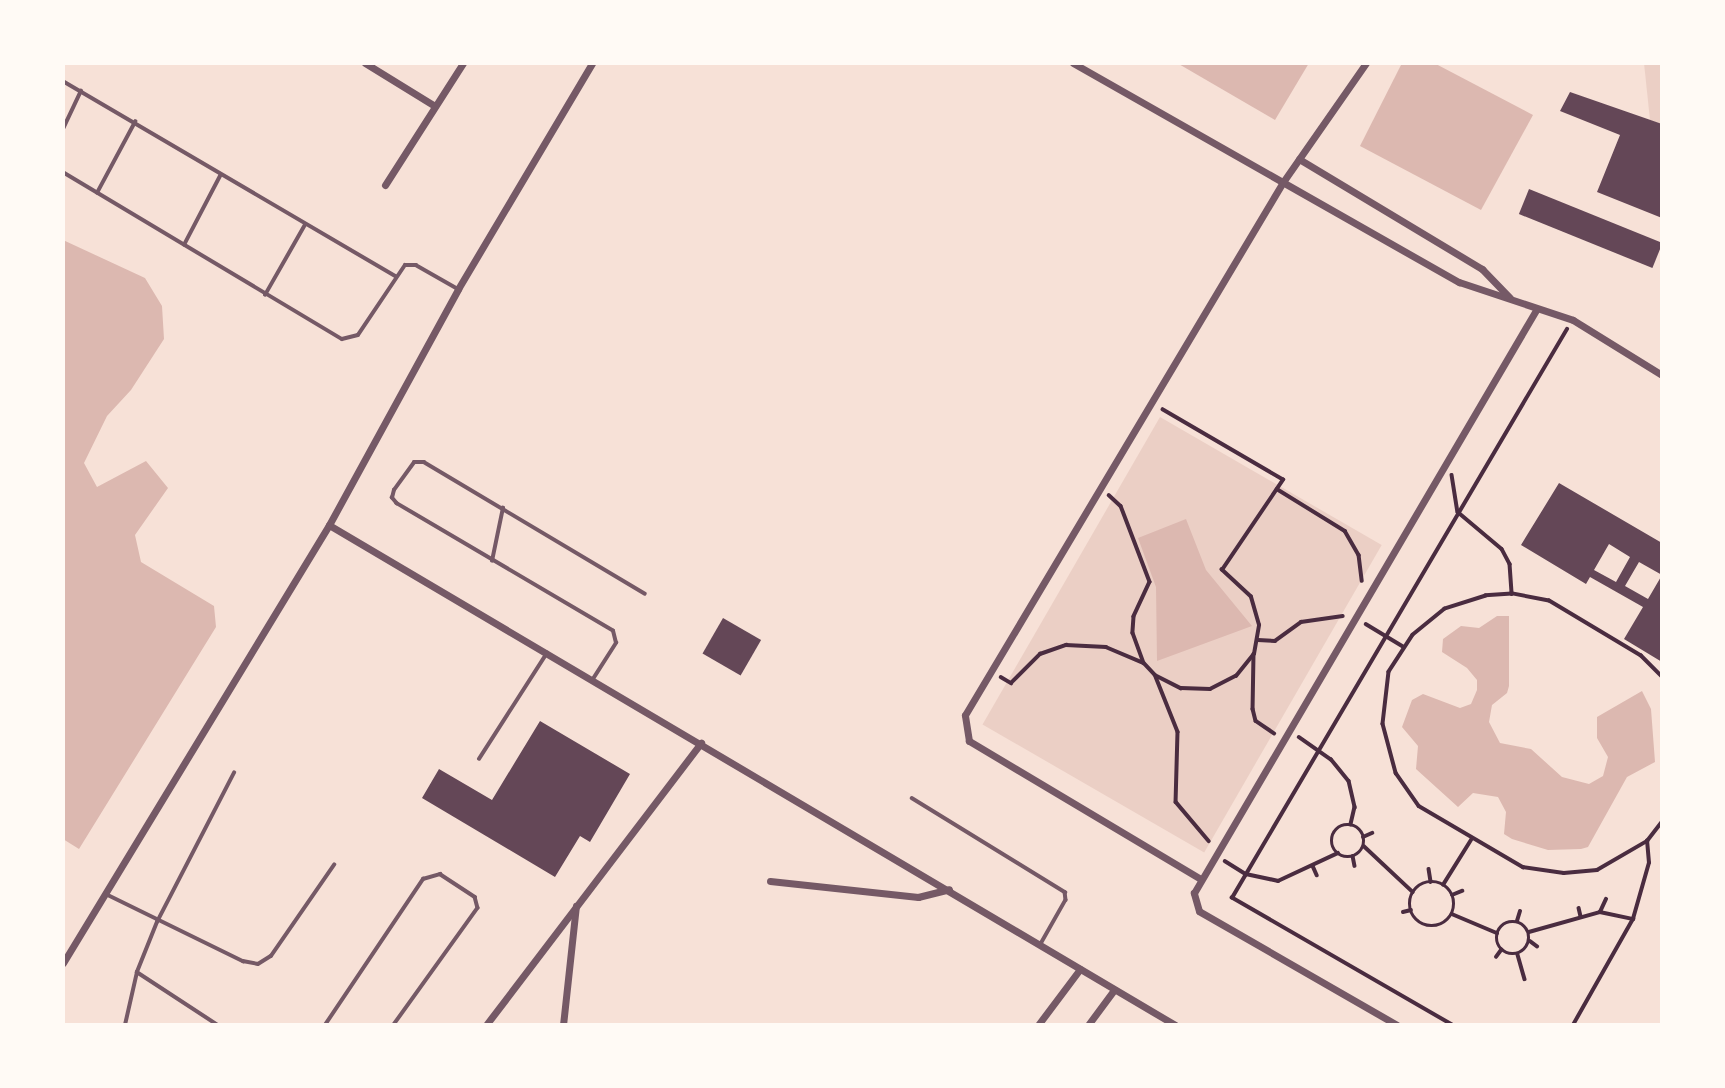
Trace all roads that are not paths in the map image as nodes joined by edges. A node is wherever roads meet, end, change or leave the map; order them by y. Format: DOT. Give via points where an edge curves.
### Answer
graph roads {
  1 [pos="365,63"];
  2 [pos="463,63"];
  3 [pos="593,63"];
  4 [pos="1073,63"];
  5 [pos="1366,63"];
  6 [pos="63,81"];
  7 [pos="81,91"];
  8 [pos="435,106"];
  9 [pos="135,122"];
  10 [pos="63,129"];
  11 [pos="1298,159"];
  12 [pos="63,172"];
  13 [pos="220,175"];
  14 [pos="1283,182"];
  15 [pos="385,185"];
  16 [pos="97,193"];
  17 [pos="305,225"];
  18 [pos="184,245"];
  19 [pos="396,276"];
  20 [pos="458,289"];
  21 [pos="265,295"];
  22 [pos="1511,299"];
  23 [pos="1535,310"];
  24 [pos="1662,375"];
  25 [pos="503,508"];
  26 [pos="329,525"];
  27 [pos="492,561"];
  28 [pos="645,594"];
  29 [pos="548,652"];
  30 [pos="593,679"];
  31 [pos="701,743"];
  32 [pos="479,760"];
  33 [pos="234,773"];
  34 [pos="912,798"];
  35 [pos="334,865"];
  36 [pos="1199,878"];
  37 [pos="770,881"];
  38 [pos="949,890"];
  39 [pos="104,892"];
  40 [pos="576,906"];
  41 [pos="157,922"];
  42 [pos="1041,946"];
  43 [pos="72,949"];
  44 [pos="63,955"];
  45 [pos="63,963"];
  46 [pos="1080,969"];
  47 [pos="137,972"];
  48 [pos="1114,990"];
  49 [pos="125,1025"];
  50 [pos="218,1025"];
  51 [pos="325,1025"];
  52 [pos="394,1025"];
  53 [pos="486,1025"];
  54 [pos="563,1025"];
  55 [pos="1038,1025"];
  56 [pos="1088,1025"];
  57 [pos="1175,1025"];
  58 [pos="1397,1025"];
  1 -- 8 [label="street"];
  2 -- 8 [label="street"];
  3 -- 20 [label="street"];
  4 -- 14 [label="street"];
  5 -- 11 [label="street"];
  6 -- 7 [label="lane"];
  7 -- 9 [label="lane"];
  7 -- 10 [label="lane"];
  8 -- 15 [label="street"];
  9 -- 13 [label="lane"];
  9 -- 16 [label="lane"];
  11 -- 14 [label="street"];
  11 -- 22 [label="street" via="1482,269"];
  12 -- 16 [label="lane"];
  13 -- 17 [label="lane"];
  13 -- 18 [label="lane"];
  14 -- 22 [label="street" via="1459,282"];
  14 -- 36 [label="street" via="965,715 969,741"];
  16 -- 18 [label="lane"];
  17 -- 19 [label="lane"];
  17 -- 21 [label="lane"];
  18 -- 21 [label="lane"];
  19 -- 20 [label="lane" via="411,264"];
  19 -- 21 [label="lane" via="358,335 348,340"];
  20 -- 26 [label="street"];
  22 -- 23 [label="street"];
  23 -- 24 [label="street" via="1573,320"];
  23 -- 36 [label="street"];
  25 -- 27 [label="lane"];
  25 -- 27 [label="lane" via="421,461 412,464 392,494 397,504"];
  25 -- 28 [label="lane"];
  26 -- 29 [label="street"];
  26 -- 39 [label="street"];
  27 -- 30 [label="lane" via="614,631 616,643"];
  29 -- 30 [label="street"];
  29 -- 32 [label="lane"];
  30 -- 31 [label="street"];
  31 -- 38 [label="street"];
  31 -- 40 [label="street"];
  33 -- 41 [label="lane"];
  34 -- 42 [label="lane" via="1065,891 1066,900"];
  35 -- 41 [label="lane" via="265,961 243,961"];
  36 -- 58 [label="street" via="1194,903 1199,911"];
  37 -- 38 [label="street" via="918,897"];
  38 -- 42 [label="street"];
  39 -- 41 [label="lane"];
  39 -- 43 [label="street"];
  40 -- 53 [label="street"];
  40 -- 54 [label="street"];
  41 -- 47 [label="lane"];
  42 -- 46 [label="street"];
  43 -- 44 [label="street"];
  43 -- 45 [label="street"];
  46 -- 48 [label="street"];
  46 -- 55 [label="street"];
  47 -- 49 [label="lane"];
  47 -- 50 [label="lane"];
  48 -- 56 [label="street"];
  48 -- 57 [label="street"];
  51 -- 52 [label="lane" via="423,879 440,874 475,897 478,908"];
}
